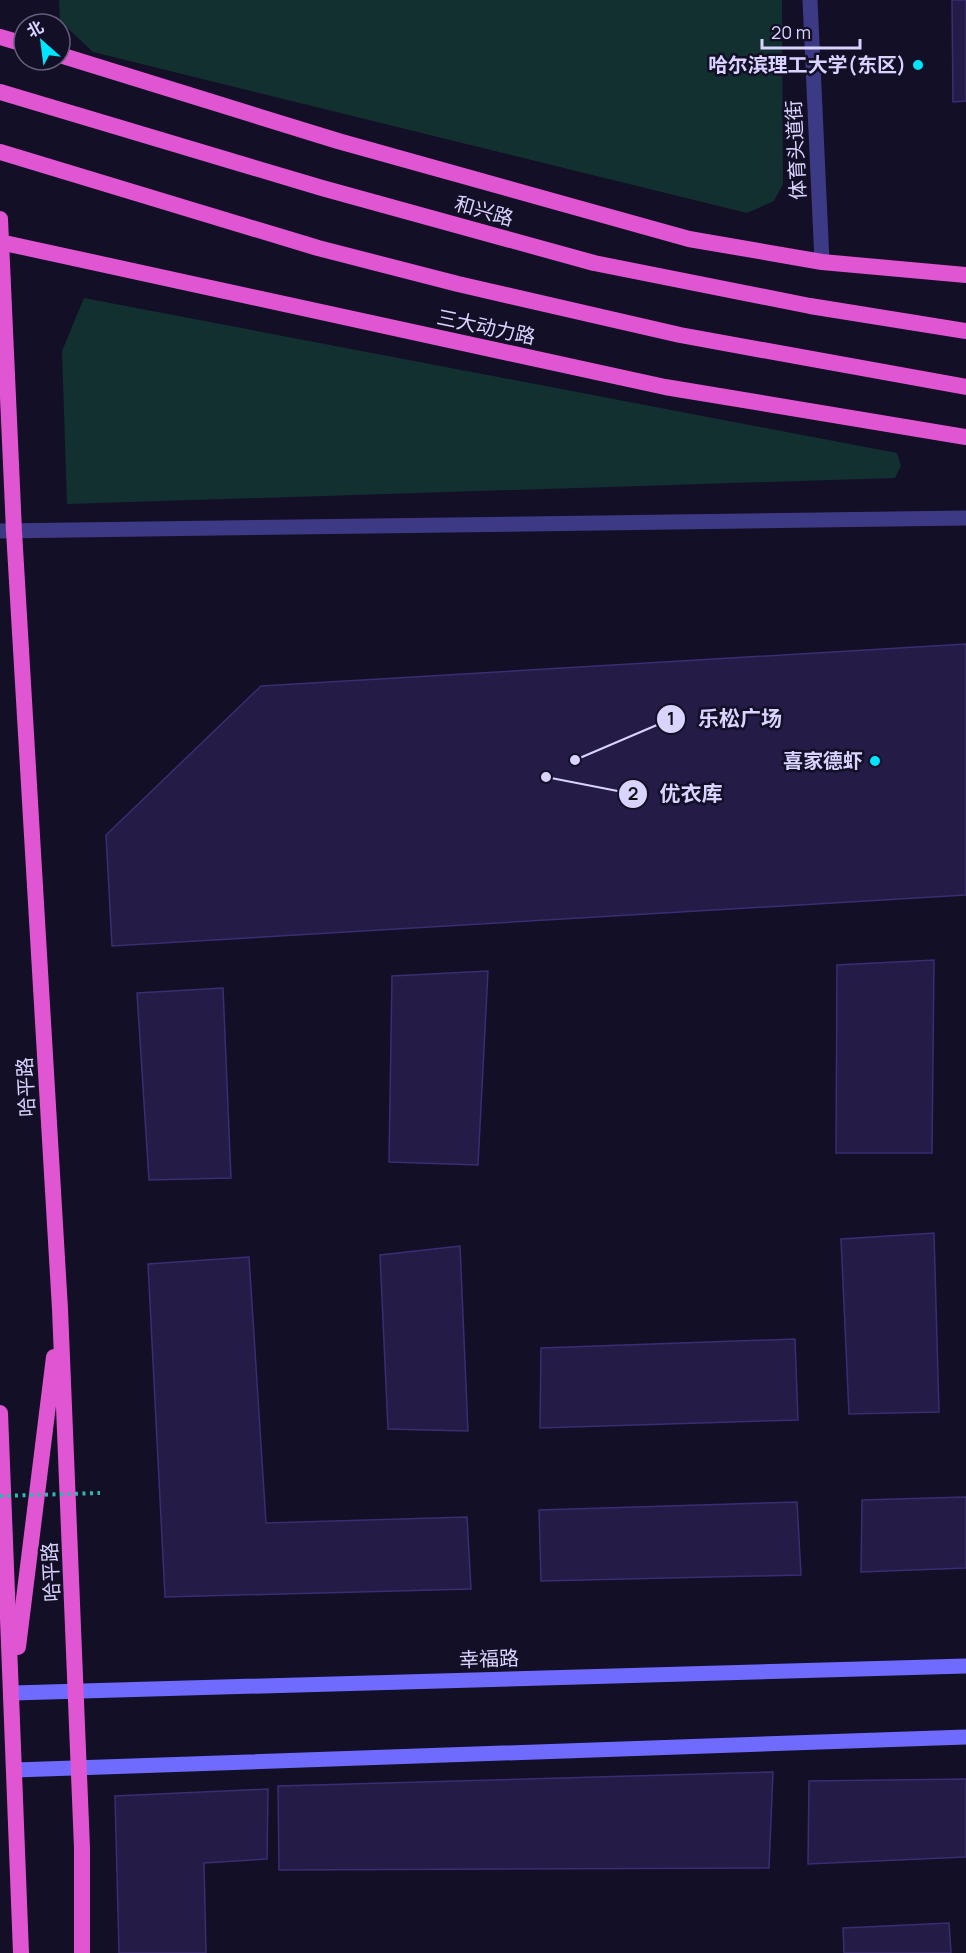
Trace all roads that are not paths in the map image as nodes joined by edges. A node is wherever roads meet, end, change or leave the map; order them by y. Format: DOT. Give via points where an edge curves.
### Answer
graph roads {
  1 [pos="810,0"];
  2 [pos="72,59"];
  3 [pos="0,92"];
  4 [pos="0,152"];
  5 [pos="0,219"];
  6 [pos="0,242"];
  7 [pos="822,262"];
  8 [pos="966,275"];
  9 [pos="966,331"];
  10 [pos="966,387"];
  11 [pos="966,437"];
  12 [pos="966,518"];
  13 [pos="7,531"];
  14 [pos="60,1309"];
  15 [pos="0,1413"];
  16 [pos="966,1666"];
  17 [pos="77,1691"];
  18 [pos="13,1693"];
  19 [pos="966,1737"];
  20 [pos="79,1768"];
  21 [pos="15,1770"];
  22 [pos="21,1953"];
  23 [pos="82,1953"];
  1 -- 7 [label="street, 体育头道街"];
  2 -- 7 [label="highway" via="338,141 689,239"];
  3 -- 9 [label="highway, 和兴路" via="322,188 594,263 810,306"];
  4 -- 10 [label="highway" via="318,248 458,284 680,335"];
  5 -- 6 [label="highway, 哈平路"];
  6 -- 11 [label="highway, 三大动力路" via="665,387"];
  6 -- 13 [label="highway, 哈平路"];
  7 -- 8 [label="highway"];
  12 -- 13 [label="street"];
  13 -- 14 [label="highway, 哈平路"];
  14 -- 17 [label="highway, 哈平路"];
  14 -- 18 [label="highway"];
  15 -- 18 [label="highway"];
  16 -- 17 [label="main road, 幸福路"];
  17 -- 18 [label="main road, 幸福路"];
  17 -- 20 [label="highway, 哈平路"];
  18 -- 21 [label="highway"];
  19 -- 20 [label="main road"];
  20 -- 21 [label="main road"];
  20 -- 23 [label="highway, 哈平路"];
  21 -- 22 [label="highway"];
}
